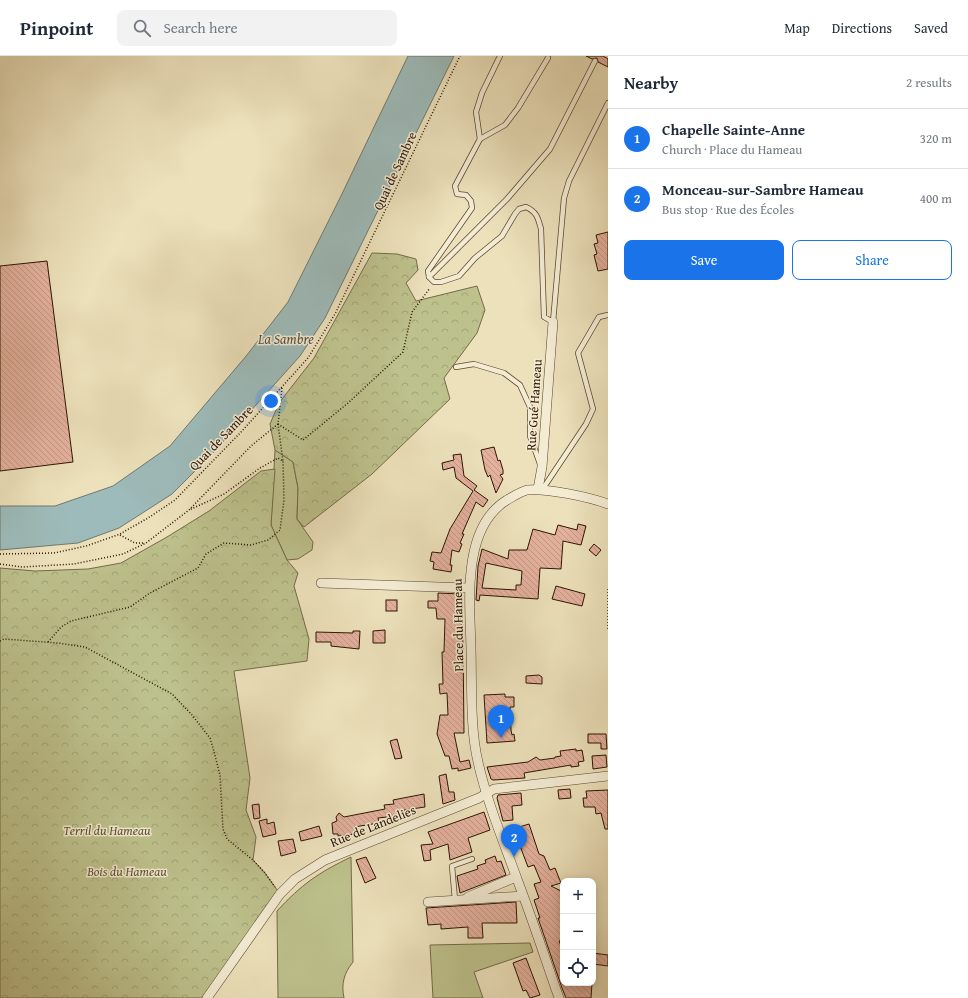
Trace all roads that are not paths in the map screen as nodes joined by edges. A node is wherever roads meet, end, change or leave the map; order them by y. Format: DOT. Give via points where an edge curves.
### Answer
graph roads {
  1 [pos="500,56"];
  2 [pos="548,58"];
  3 [pos="595,61"];
  4 [pos="608,103"];
  5 [pos="480,139"];
  6 [pos="429,277"];
  7 [pos="608,315"];
  8 [pos="553,322"];
  9 [pos="456,367"];
  10 [pos="542,468"];
  11 [pos="540,490"];
  12 [pos="608,504"];
  13 [pos="320,583"];
  14 [pos="469,588"];
  15 [pos="608,776"];
  16 [pos="486,793"];
  17 [pos="472,859"];
  18 [pos="516,877"];
  19 [pos="523,896"];
  20 [pos="458,900"];
  21 [pos="428,902"];
  22 [pos="207,998"];
  23 [pos="559,998"];
  1 -- 5 [label="lane" via="482,92 476,112"];
  2 -- 5 [label="lane" via="505,125"];
  3 -- 6 [label="lane" via="550,149 507,198"];
  4 -- 8 [label="lane" via="569,181 564,198"];
  5 -- 6 [label="lane" via="455,186 457,194 466,195 471,201 472,208 428,271"];
  6 -- 8 [label="lane" via="434,282 441,282 459,276 475,258 502,236 519,209 526,207 538,215 541,229 544,317"];
  7 -- 11 [label="lane" via="599,317 578,353 593,409 586,424"];
  8 -- 10 [label="street, Rue Gué Hameau"];
  9 -- 10 [label="lane" via="474,364 504,373 520,385 530,407 530,436"];
  10 -- 11 [label="street, Rue Gué Hameau"];
  11 -- 12 [label="street"];
  11 -- 14 [label="street, Place du Hameau" via="516,494 488,517 471,565"];
  13 -- 14 [label="street"];
  14 -- 16 [label="street, Place du Hameau" via="475,746"];
  15 -- 16 [label="street, Rue de Landelies" via="494,789"];
  16 -- 18 [label="street, Place du Hameau"];
  16 -- 22 [label="street, Rue de Landelies" via="325,860 295,880 280,894"];
  17 -- 20 [label="lane" via="452,866"];
  18 -- 19 [label="street, Place du Hameau"];
  18 -- 20 [label="street"];
  19 -- 20 [label="street"];
  19 -- 23 [label="street, Place du Hameau"];
  20 -- 21 [label="street"];
}
